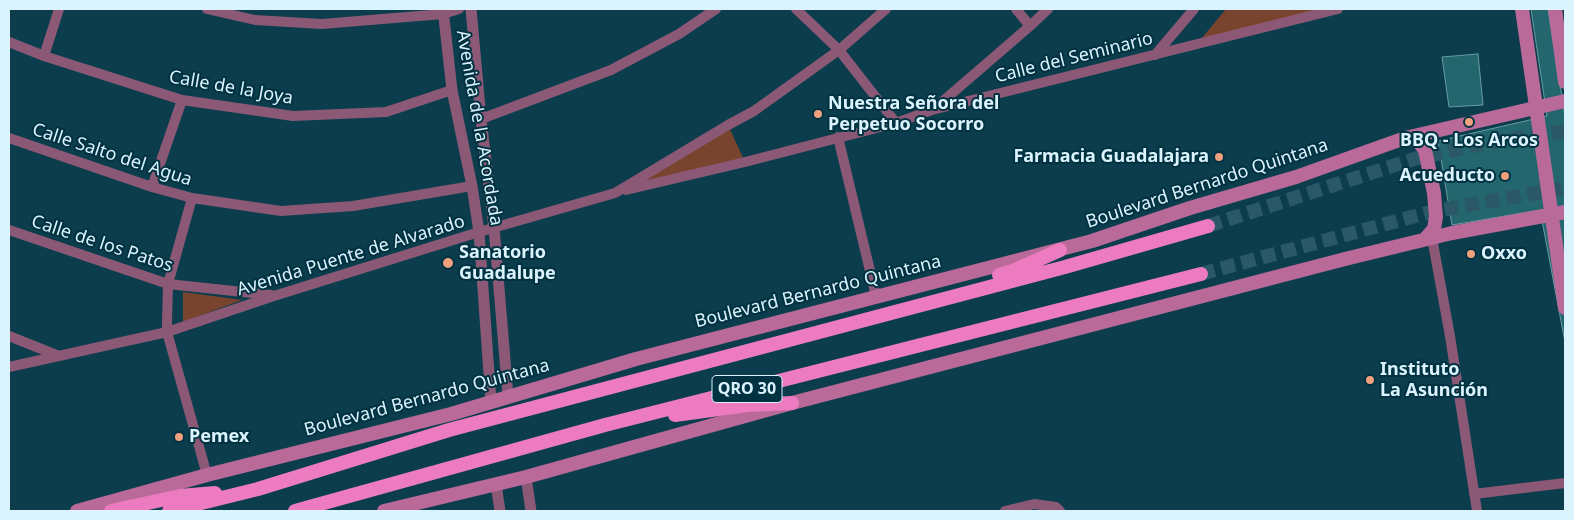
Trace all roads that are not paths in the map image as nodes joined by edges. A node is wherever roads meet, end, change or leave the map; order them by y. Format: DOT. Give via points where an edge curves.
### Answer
graph roads {
  1 [pos="59,9"];
  2 [pos="207,9"];
  3 [pos="459,9"];
  4 [pos="471,9"];
  5 [pos="716,9"];
  6 [pos="796,9"];
  7 [pos="886,9"];
  8 [pos="1016,9"];
  9 [pos="1048,9"];
  10 [pos="1194,9"];
  11 [pos="1522,9"];
  12 [pos="1554,9"];
  13 [pos="1330,10"];
  14 [pos="443,12"];
  15 [pos="1030,26"];
  16 [pos="9,42"];
  17 [pos="839,50"];
  18 [pos="1155,54"];
  19 [pos="44,56"];
  20 [pos="1565,82"];
  21 [pos="452,90"];
  22 [pos="182,100"];
  23 [pos="1565,101"];
  24 [pos="1538,108"];
  25 [pos="932,110"];
  26 [pos="481,119"];
  27 [pos="896,123"];
  28 [pos="838,137"];
  29 [pos="9,138"];
  30 [pos="1405,138"];
  31 [pos="472,186"];
  32 [pos="152,188"];
  33 [pos="615,193"];
  34 [pos="192,198"];
  35 [pos="1565,212"];
  36 [pos="1551,215"];
  37 [pos="1208,226"];
  38 [pos="494,228"];
  39 [pos="9,230"];
  40 [pos="479,232"];
  41 [pos="1428,239"];
  42 [pos="1060,250"];
  43 [pos="1201,274"];
  44 [pos="168,284"];
  45 [pos="274,296"];
  46 [pos="876,296"];
  47 [pos="1565,308"];
  48 [pos="167,332"];
  49 [pos="9,336"];
  50 [pos="786,341"];
  51 [pos="59,356"];
  52 [pos="9,366"];
  53 [pos="508,396"];
  54 [pos="491,402"];
  55 [pos="792,403"];
  56 [pos="605,425"];
  57 [pos="208,476"];
  58 [pos="526,477"];
  59 [pos="1565,483"];
  60 [pos="496,484"];
  61 [pos="258,489"];
  62 [pos="1474,494"];
  63 [pos="77,511"];
  64 [pos="111,511"];
  65 [pos="169,511"];
  66 [pos="295,511"];
  67 [pos="384,511"];
  68 [pos="500,511"];
  69 [pos="531,511"];
  70 [pos="1005,511"];
  71 [pos="1060,511"];
  72 [pos="1477,511"];
  1 -- 19 [label="street"];
  2 -- 14 [label="street" via="254,20 322,24"];
  3 -- 14 [label="street"];
  4 -- 26 [label="street, Avenida de la Acordada"];
  5 -- 26 [label="street" via="679,34 610,70"];
  6 -- 17 [label="street"];
  7 -- 17 [label="street, Avenida Puente de Alvarado"];
  8 -- 15 [label="street"];
  9 -- 15 [label="street"];
  10 -- 18 [label="street"];
  11 -- 24 [label="main road"];
  12 -- 20 [label="main road"];
  13 -- 18 [label="street, Calle del Seminario"];
  14 -- 21 [label="street, Avenida de la Acordada"];
  15 -- 25 [label="street"];
  16 -- 19 [label="street, Calle de la Joya"];
  17 -- 27 [label="street"];
  17 -- 33 [label="street, Avenida Puente de Alvarado" via="754,111"];
  18 -- 25 [label="street, Calle del Seminario"];
  19 -- 22 [label="street, Calle de la Joya"];
  21 -- 22 [label="street, Calle de la Joya" via="386,112 293,116"];
  21 -- 31 [label="street, Avenida de la Acordada"];
  22 -- 32 [label="street"];
  23 -- 24 [label="main road, Boulevard Bernardo Quintana"];
  24 -- 30 [label="main road, Boulevard Bernardo Quintana"];
  24 -- 36 [label="main road"];
  25 -- 27 [label="street, Calle del Seminario"];
  26 -- 38 [label="street, Avenida de la Acordada"];
  27 -- 28 [label="street, Calle del Seminario"];
  28 -- 33 [label="street, Calle del Seminario"];
  28 -- 46 [label="street"];
  29 -- 32 [label="street, Calle Salto del Agua"];
  30 -- 41 [label="main road" via="1418,141 1425,150 1436,217"];
  30 -- 42 [label="main road, Boulevard Bernardo Quintana" via="1296,177"];
  31 -- 34 [label="street, Calle Salto del Agua" via="353,206 281,211"];
  31 -- 40 [label="street, Avenida de la Acordada"];
  32 -- 34 [label="street, Calle Salto del Agua"];
  33 -- 38 [label="street, Avenida Puente de Alvarado"];
  34 -- 44 [label="street"];
  35 -- 36 [label="main road"];
  36 -- 41 [label="main road"];
  36 -- 47 [label="main road"];
  37 -- 50 [label="highway, Boulevard Bernardo Quintana / QRO 30"];
  38 -- 40 [label="street, Avenida Puente de Alvarado"];
  38 -- 53 [label="street, Avenida de la Acordada"];
  39 -- 44 [label="street, Calle de los Patos"];
  40 -- 45 [label="street, Avenida Puente de Alvarado"];
  40 -- 54 [label="street, Avenida de la Acordada"];
  41 -- 55 [label="main road"];
  41 -- 62 [label="street" via="1450,336"];
  42 -- 46 [label="main road, Boulevard Bernardo Quintana"];
  42 -- 50 [label="highway" via="1013,271 806,328"];
  43 -- 56 [label="highway, QRO 30"];
  44 -- 45 [label="street, Calle de los Patos"];
  44 -- 48 [label="street"];
  45 -- 48 [label="street, Avenida Puente de Alvarado"];
  46 -- 53 [label="main road, Boulevard Bernardo Quintana"];
  48 -- 51 [label="street, Avenida Puente de Alvarado"];
  48 -- 57 [label="street"];
  49 -- 51 [label="street"];
  50 -- 61 [label="highway, Boulevard Bernardo Quintana / QRO 30" via="449,430"];
  51 -- 52 [label="street, Avenida Puente de Alvarado"];
  53 -- 54 [label="main road, Boulevard Bernardo Quintana"];
  54 -- 57 [label="main road, Boulevard Bernardo Quintana"];
  55 -- 56 [label="highway" via="748,405"];
  55 -- 58 [label="main road"];
  56 -- 66 [label="highway, QRO 30"];
  57 -- 63 [label="main road, Boulevard Bernardo Quintana"];
  58 -- 60 [label="main road"];
  58 -- 69 [label="street"];
  59 -- 62 [label="street"];
  60 -- 67 [label="main road"];
  60 -- 68 [label="street"];
  61 -- 64 [label="highway" via="180,496"];
  61 -- 65 [label="highway, Boulevard Bernardo Quintana / QRO 30"];
  62 -- 72 [label="street"];
  70 -- 71 [label="street" via="1034,504 1056,507"];
}
